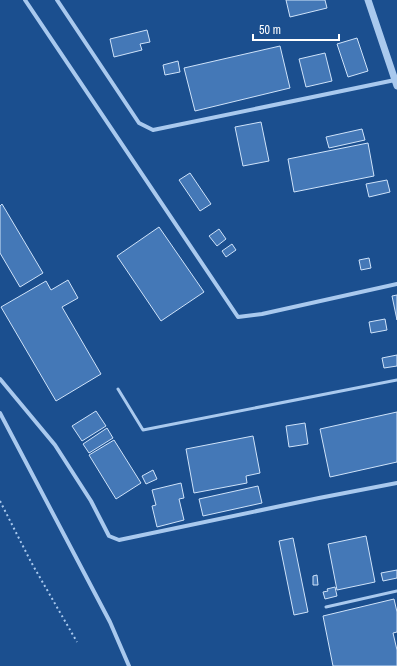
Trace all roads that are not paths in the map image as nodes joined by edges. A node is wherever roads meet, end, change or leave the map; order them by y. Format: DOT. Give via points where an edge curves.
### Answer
graph roads {
  1 [pos="25,0"];
  2 [pos="57,0"];
  3 [pos="368,0"];
  4 [pos="396,83"];
  5 [pos="397,284"];
  6 [pos="0,378"];
  7 [pos="397,380"];
  8 [pos="118,390"];
  9 [pos="0,413"];
  10 [pos="397,483"];
  11 [pos="397,591"];
  12 [pos="326,607"];
  13 [pos="129,666"];
  1 -- 5 [label="street" via="238,317"];
  2 -- 4 [label="street" via="138,123 153,130"];
  3 -- 4 [label="street"];
  6 -- 10 [label="street" via="55,445 91,501 109,536 119,540"];
  7 -- 8 [label="lane" via="143,430"];
  9 -- 13 [label="street" via="110,622"];
  11 -- 12 [label="lane"];
}
